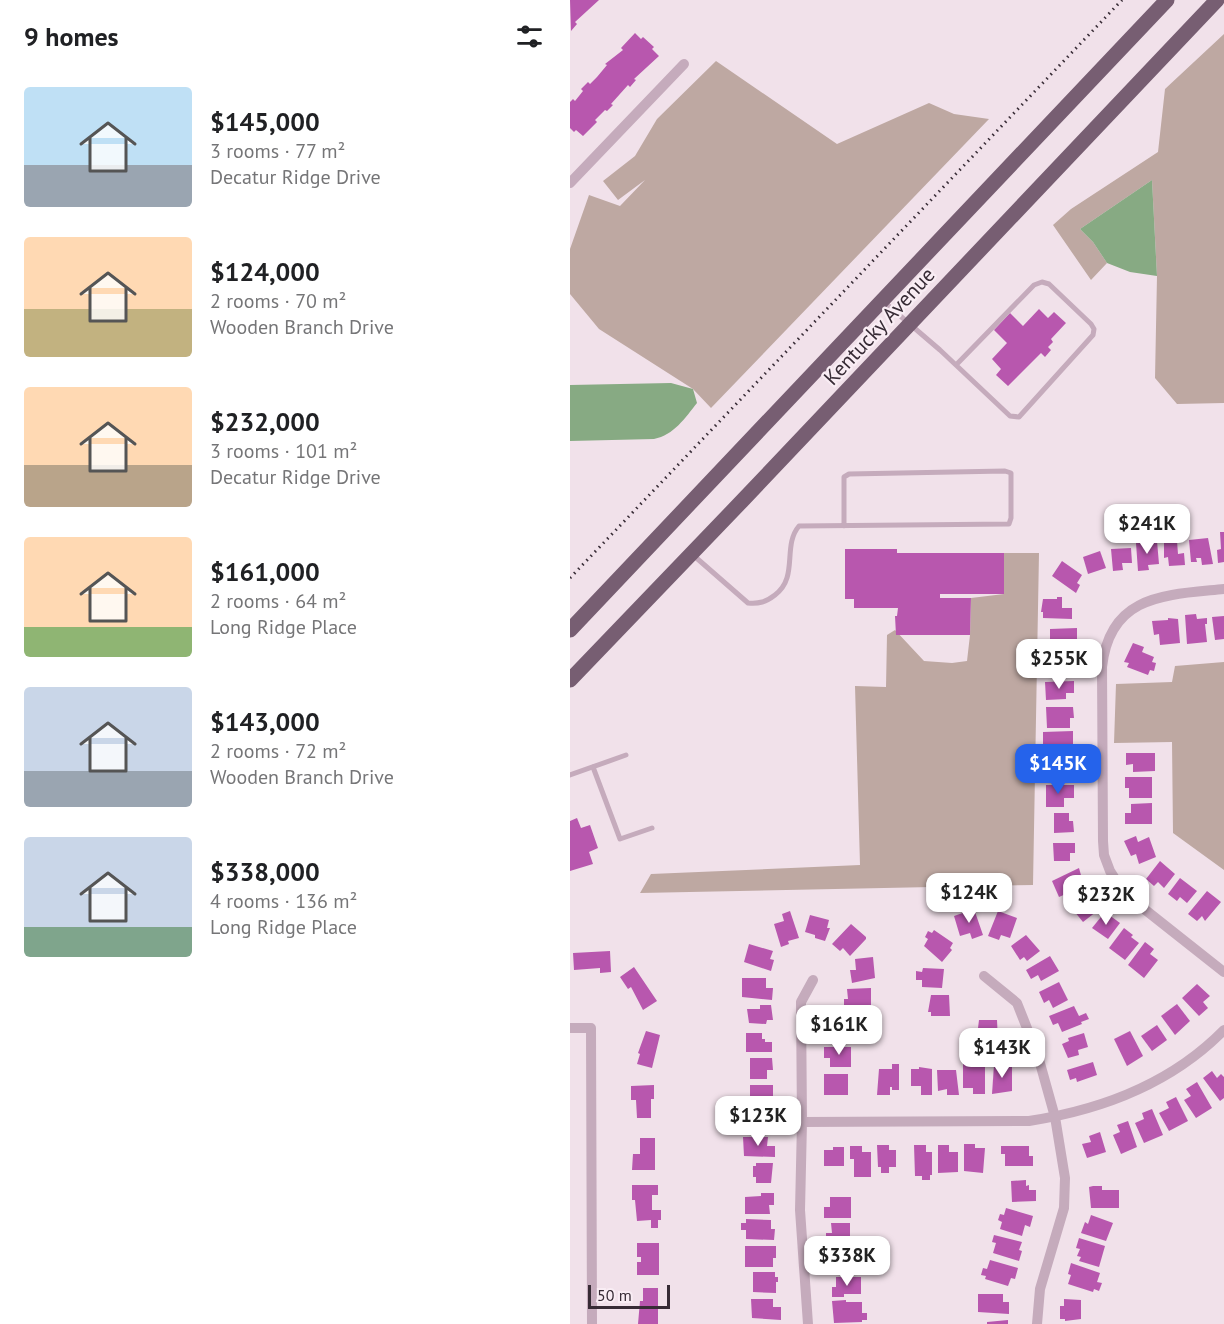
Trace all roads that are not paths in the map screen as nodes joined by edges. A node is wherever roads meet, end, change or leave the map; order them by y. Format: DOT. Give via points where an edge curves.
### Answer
graph roads {
  1 [pos="1167,0"];
  2 [pos="1217,0"];
  3 [pos="684,64"];
  4 [pos="570,183"];
  5 [pos="883,301"];
  6 [pos="910,325"];
  7 [pos="956,365"];
  8 [pos="844,526"];
  9 [pos="692,554"];
  10 [pos="1224,589"];
  11 [pos="570,630"];
  12 [pos="570,680"];
  13 [pos="626,755"];
  14 [pos="593,768"];
  15 [pos="570,775"];
  16 [pos="652,828"];
  17 [pos="1224,972"];
  18 [pos="984,976"];
  19 [pos="813,980"];
  20 [pos="570,1028"];
  21 [pos="1224,1030"];
  22 [pos="1055,1117"];
  23 [pos="802,1122"];
  24 [pos="592,1324"];
  25 [pos="808,1324"];
  26 [pos="1037,1324"];
  1 -- 5 [label="main road, Kentucky Avenue"];
  2 -- 6 [label="main road, Kentucky Avenue"];
  3 -- 4 [label="street"];
  5 -- 6 [label="lane"];
  5 -- 11 [label="main road, Kentucky Avenue"];
  6 -- 7 [label="lane"];
  6 -- 9 [label="main road, Kentucky Avenue"];
  7 -- 7 [label="lane" via="1010,416 1019,417 1094,329 1049,284 1042,282 1034,285"];
  8 -- 8 [label="lane" via="1009,524 1011,473 849,474 844,477"];
  8 -- 9 [label="lane" via="799,526 793,534 784,588 760,604 748,603"];
  9 -- 12 [label="main road, Kentucky Avenue"];
  10 -- 17 [label="street" via="1167,594 1139,605 1120,621 1103,659 1103,841 1112,876 1124,893"];
  13 -- 14 [label="lane"];
  14 -- 15 [label="lane"];
  14 -- 16 [label="lane" via="620,839"];
  18 -- 22 [label="street" via="1017,1003 1038,1056"];
  19 -- 23 [label="street" via="801,1002"];
  20 -- 24 [label="street" via="591,1028"];
  21 -- 22 [label="street" via="1210,1045 1160,1080 1103,1104"];
  22 -- 23 [label="street" via="1029,1121"];
  22 -- 26 [label="street" via="1065,1198 1041,1289"];
  23 -- 25 [label="street" via="800,1210"];
}
